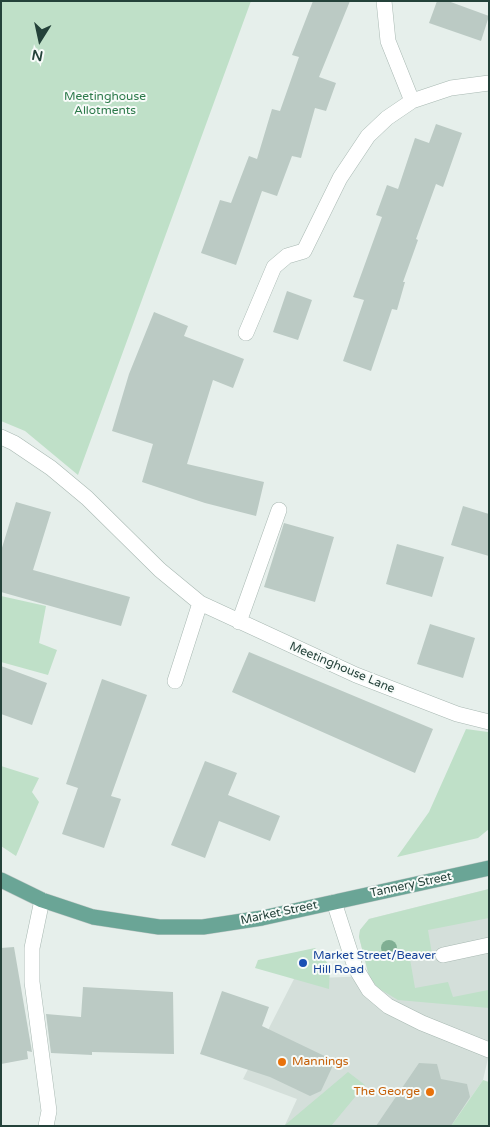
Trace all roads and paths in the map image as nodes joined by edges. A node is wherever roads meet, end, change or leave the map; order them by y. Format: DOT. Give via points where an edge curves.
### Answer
graph roads {
  1 [pos="384,1"];
  2 [pos="489,82"];
  3 [pos="412,101"];
  4 [pos="246,333"];
  5 [pos="1,437"];
  6 [pos="279,510"];
  7 [pos="200,603"];
  8 [pos="239,622"];
  9 [pos="175,681"];
  10 [pos="489,722"];
  11 [pos="489,868"];
  12 [pos="1,880"];
  13 [pos="42,900"];
  14 [pos="334,902"];
  15 [pos="489,945"];
  16 [pos="442,955"];
  17 [pos="489,1050"];
  18 [pos="46,1126"];
  1 -- 3 [label="street" via="388,41"];
  2 -- 3 [label="street" via="451,88"];
  3 -- 4 [label="street" via="386,118 368,136 340,178 304,251 287,256 274,267"];
  5 -- 7 [label="street, Meetinghouse Lane" via="14,442 87,498 160,570"];
  6 -- 8 [label="street"];
  7 -- 8 [label="street, Meetinghouse Lane"];
  7 -- 9 [label="street"];
  8 -- 10 [label="street, Meetinghouse Lane" via="356,675 457,714"];
  11 -- 14 [label="main road, Tannery Street"];
  12 -- 13 [label="main road, Market Street"];
  13 -- 14 [label="main road, Market Street" via="93,917 159,927 213,926"];
  13 -- 18 [label="street" via="32,948 32,982 49,1111"];
  14 -- 17 [label="street, Market Street" via="355,967 369,990 388,1006"];
  15 -- 16 [label="street"];
}
